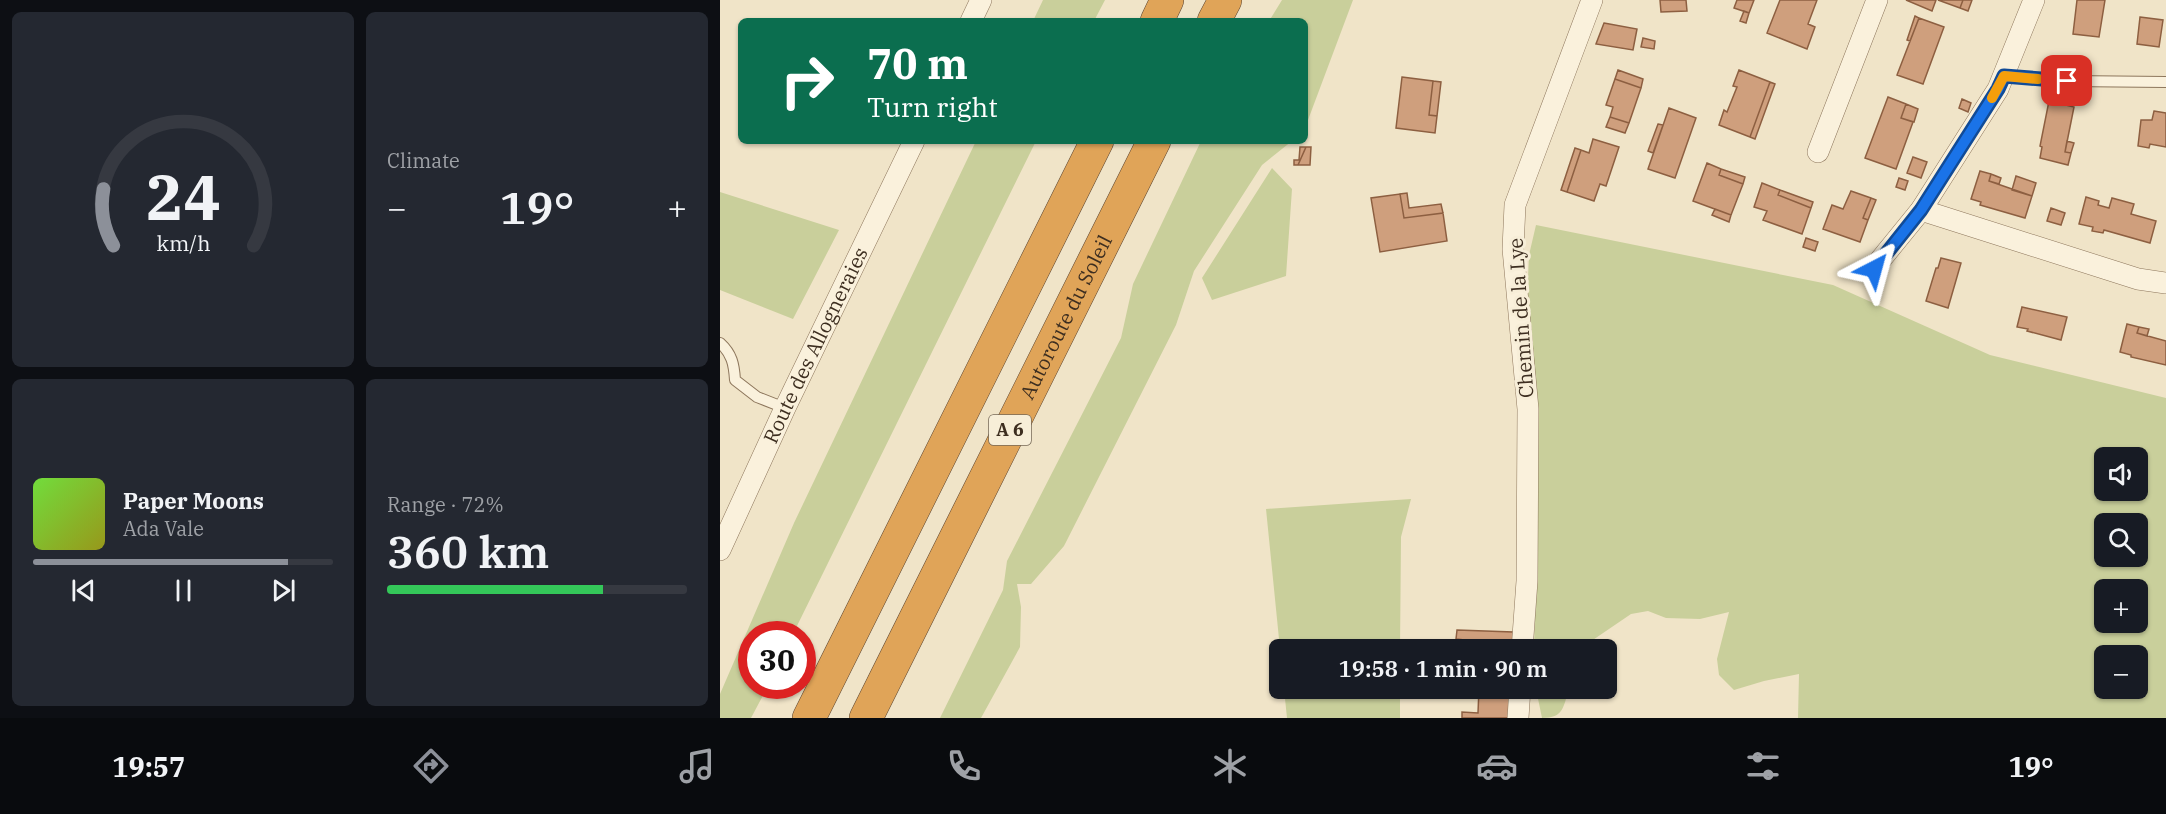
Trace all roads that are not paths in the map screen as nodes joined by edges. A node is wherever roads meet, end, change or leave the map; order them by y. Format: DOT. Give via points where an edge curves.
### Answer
graph roads {
  1 [pos="981,0"];
  2 [pos="1167,0"];
  3 [pos="1225,0"];
  4 [pos="1592,0"];
  5 [pos="1877,0"];
  6 [pos="2034,0"];
  7 [pos="972,18"];
  8 [pos="1158,18"];
  9 [pos="1216,18"];
  10 [pos="2004,76"];
  11 [pos="2166,82"];
  12 [pos="913,144"];
  13 [pos="1096,144"];
  14 [pos="1153,144"];
  15 [pos="1818,152"];
  16 [pos="1921,210"];
  17 [pos="1874,269"];
  18 [pos="2166,283"];
  19 [pos="720,343"];
  20 [pos="785,408"];
  21 [pos="720,550"];
  22 [pos="1523,639"];
  23 [pos="1519,699"];
  24 [pos="809,718"];
  25 [pos="867,718"];
  26 [pos="1518,718"];
  1 -- 7 [label="street"];
  2 -- 8 [label="highway"];
  3 -- 9 [label="highway"];
  4 -- 22 [label="street, Chemin de la Lye" via="1515,205 1513,249 1527,410 1527,581"];
  5 -- 15 [label="street"];
  6 -- 10 [label="street"];
  10 -- 11 [label="lane"];
  10 -- 16 [label="street"];
  12 -- 20 [label="street, Route des Allogneraies"];
  13 -- 24 [label="highway, A 6"];
  14 -- 25 [label="highway, Autoroute du Soleil / A 6"];
  16 -- 17 [label="street"];
  16 -- 18 [label="street" via="2138,279"];
  19 -- 20 [label="lane" via="734,363 735,380 757,397"];
  20 -- 21 [label="street, Route des Allogneraies"];
  23 -- 26 [label="street"];
}
